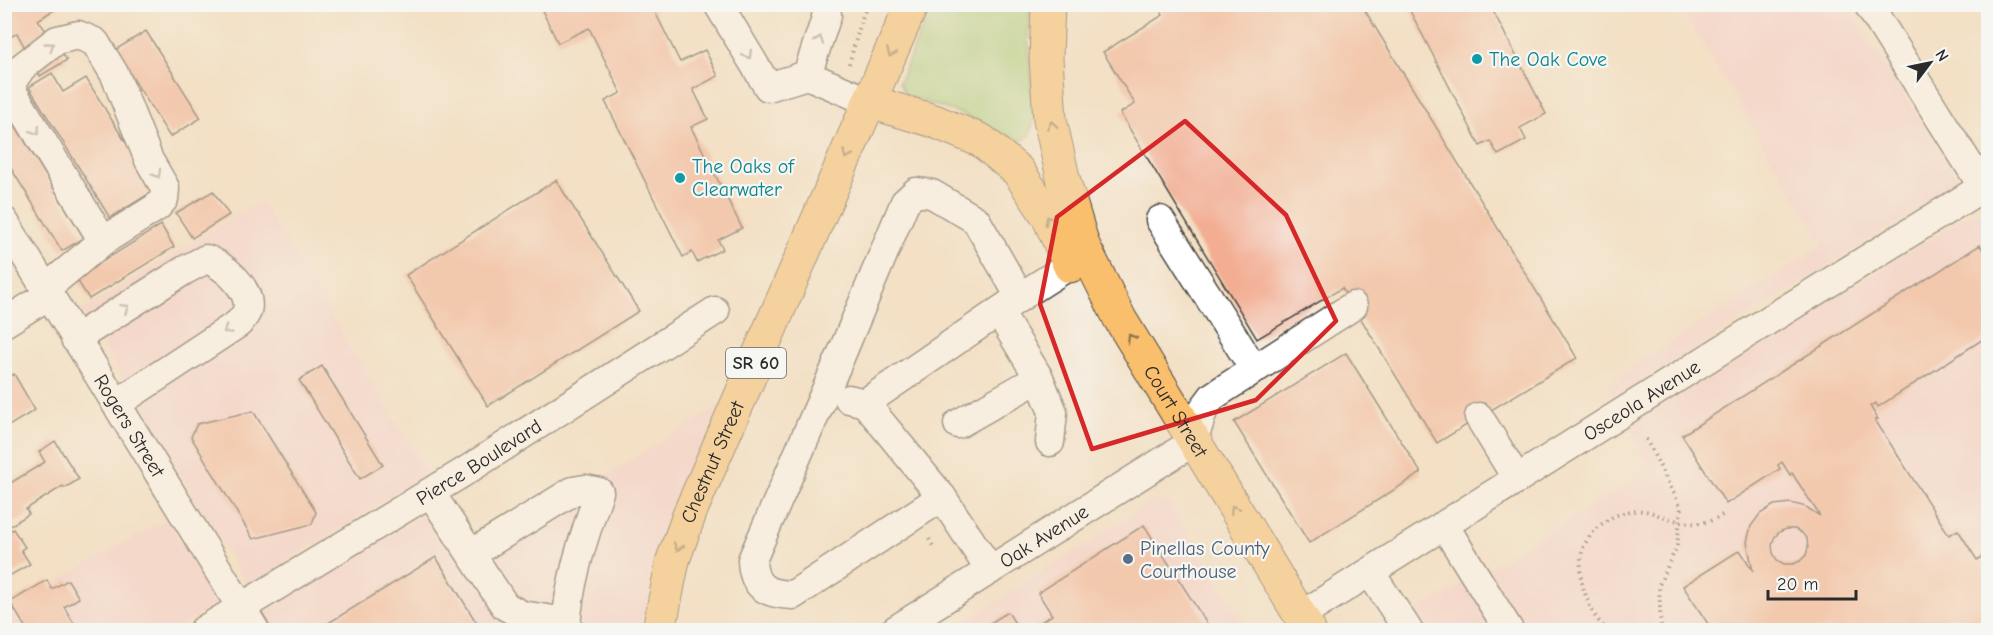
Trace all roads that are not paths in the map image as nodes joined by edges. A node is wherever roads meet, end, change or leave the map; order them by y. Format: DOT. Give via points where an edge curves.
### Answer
graph roads {
  1 [pos="718,4"];
  2 [pos="825,4"];
  3 [pos="912,4"];
  4 [pos="1048,4"];
  5 [pos="1868,4"];
  6 [pos="807,75"];
  7 [pos="7,88"];
  8 [pos="856,96"];
  9 [pos="1987,189"];
  10 [pos="1160,220"];
  11 [pos="4,221"];
  12 [pos="103,241"];
  13 [pos="1070,265"];
  14 [pos="47,292"];
  15 [pos="1010,304"];
  16 [pos="1353,306"];
  17 [pos="715,311"];
  18 [pos="4,323"];
  19 [pos="75,339"];
  20 [pos="1254,369"];
  21 [pos="1039,378"];
  22 [pos="825,393"];
  23 [pos="865,403"];
  24 [pos="116,404"];
  25 [pos="1479,417"];
  26 [pos="958,424"];
  27 [pos="1050,442"];
  28 [pos="1193,442"];
  29 [pos="1517,479"];
  30 [pos="430,492"];
  31 [pos="942,497"];
  32 [pos="1444,525"];
  33 [pos="471,554"];
  34 [pos="990,570"];
  35 [pos="1370,572"];
  36 [pos="248,619"];
  37 [pos="1305,623"];
  38 [pos="566,626"];
  39 [pos="204,630"];
  40 [pos="659,630"];
  41 [pos="894,630"];
  42 [pos="1408,630"];
  43 [pos="1509,630"];
  1 -- 6 [label="street, one-way" via="768,87"];
  6 -- 2 [label="street, one-way" via="827,15"];
  3 -- 8 [label="main road, SR 60, one-way"];
  28 -- 4 [label="main road, Court Street, one-way" via="1120,319 1083,245 1050,120"];
  5 -- 9 [label="street"];
  6 -- 8 [label="street"];
  7 -- 12 [label="street, one-way"];
  7 -- 12 [label="street, one-way" via="22,67 57,40 78,35 95,42 115,75 149,160 165,188 164,199 157,207"];
  13 -- 8 [label="main road, one-way" via="1048,216 1018,171 982,141"];
  8 -- 40 [label="main road, Chestnut Street / SR 60, one-way" via="691,510 673,560"];
  9 -- 29 [label="street, Osceola Avenue"];
  10 -- 20 [label="street"];
  11 -- 14 [label="street, Rogers Street"];
  12 -- 14 [label="street"];
  13 -- 15 [label="street"];
  13 -- 28 [label="main road" via="1102,330 1143,397"];
  14 -- 18 [label="street"];
  14 -- 19 [label="street, Rogers Street"];
  15 -- 21 [label="street"];
  15 -- 22 [label="street" via="976,220 932,194 916,192 905,201"];
  15 -- 23 [label="street"];
  16 -- 20 [label="street"];
  17 -- 30 [label="street, Pierce Boulevard"];
  19 -- 24 [label="street, Rogers Street"];
  19 -- 24 [label="street, one-way" via="206,259 218,263 248,298 247,312 238,322"];
  20 -- 28 [label="street" via="1213,396 1204,408"];
  21 -- 26 [label="street"];
  21 -- 27 [label="street" via="1053,412"];
  22 -- 23 [label="street"];
  22 -- 31 [label="street" via="752,560 752,575 760,586 775,594 792,595"];
  23 -- 31 [label="street"];
  24 -- 36 [label="street, Rogers Street"];
  25 -- 29 [label="street"];
  28 -- 34 [label="street, Oak Avenue"];
  37 -- 28 [label="main road, Court Street, one-way"];
  29 -- 32 [label="street, Osceola Avenue"];
  30 -- 33 [label="street"];
  30 -- 36 [label="street, Pierce Boulevard"];
  31 -- 34 [label="street"];
  32 -- 35 [label="street, Osceola Avenue"];
  32 -- 43 [label="street"];
  33 -- 38 [label="street" via="505,606 522,615"];
  33 -- 38 [label="street" via="573,491 599,492 579,554"];
  34 -- 41 [label="street, Oak Avenue"];
  35 -- 37 [label="street, Osceola Avenue"];
  35 -- 42 [label="street"];
  36 -- 39 [label="street, Pierce Boulevard"];
}
